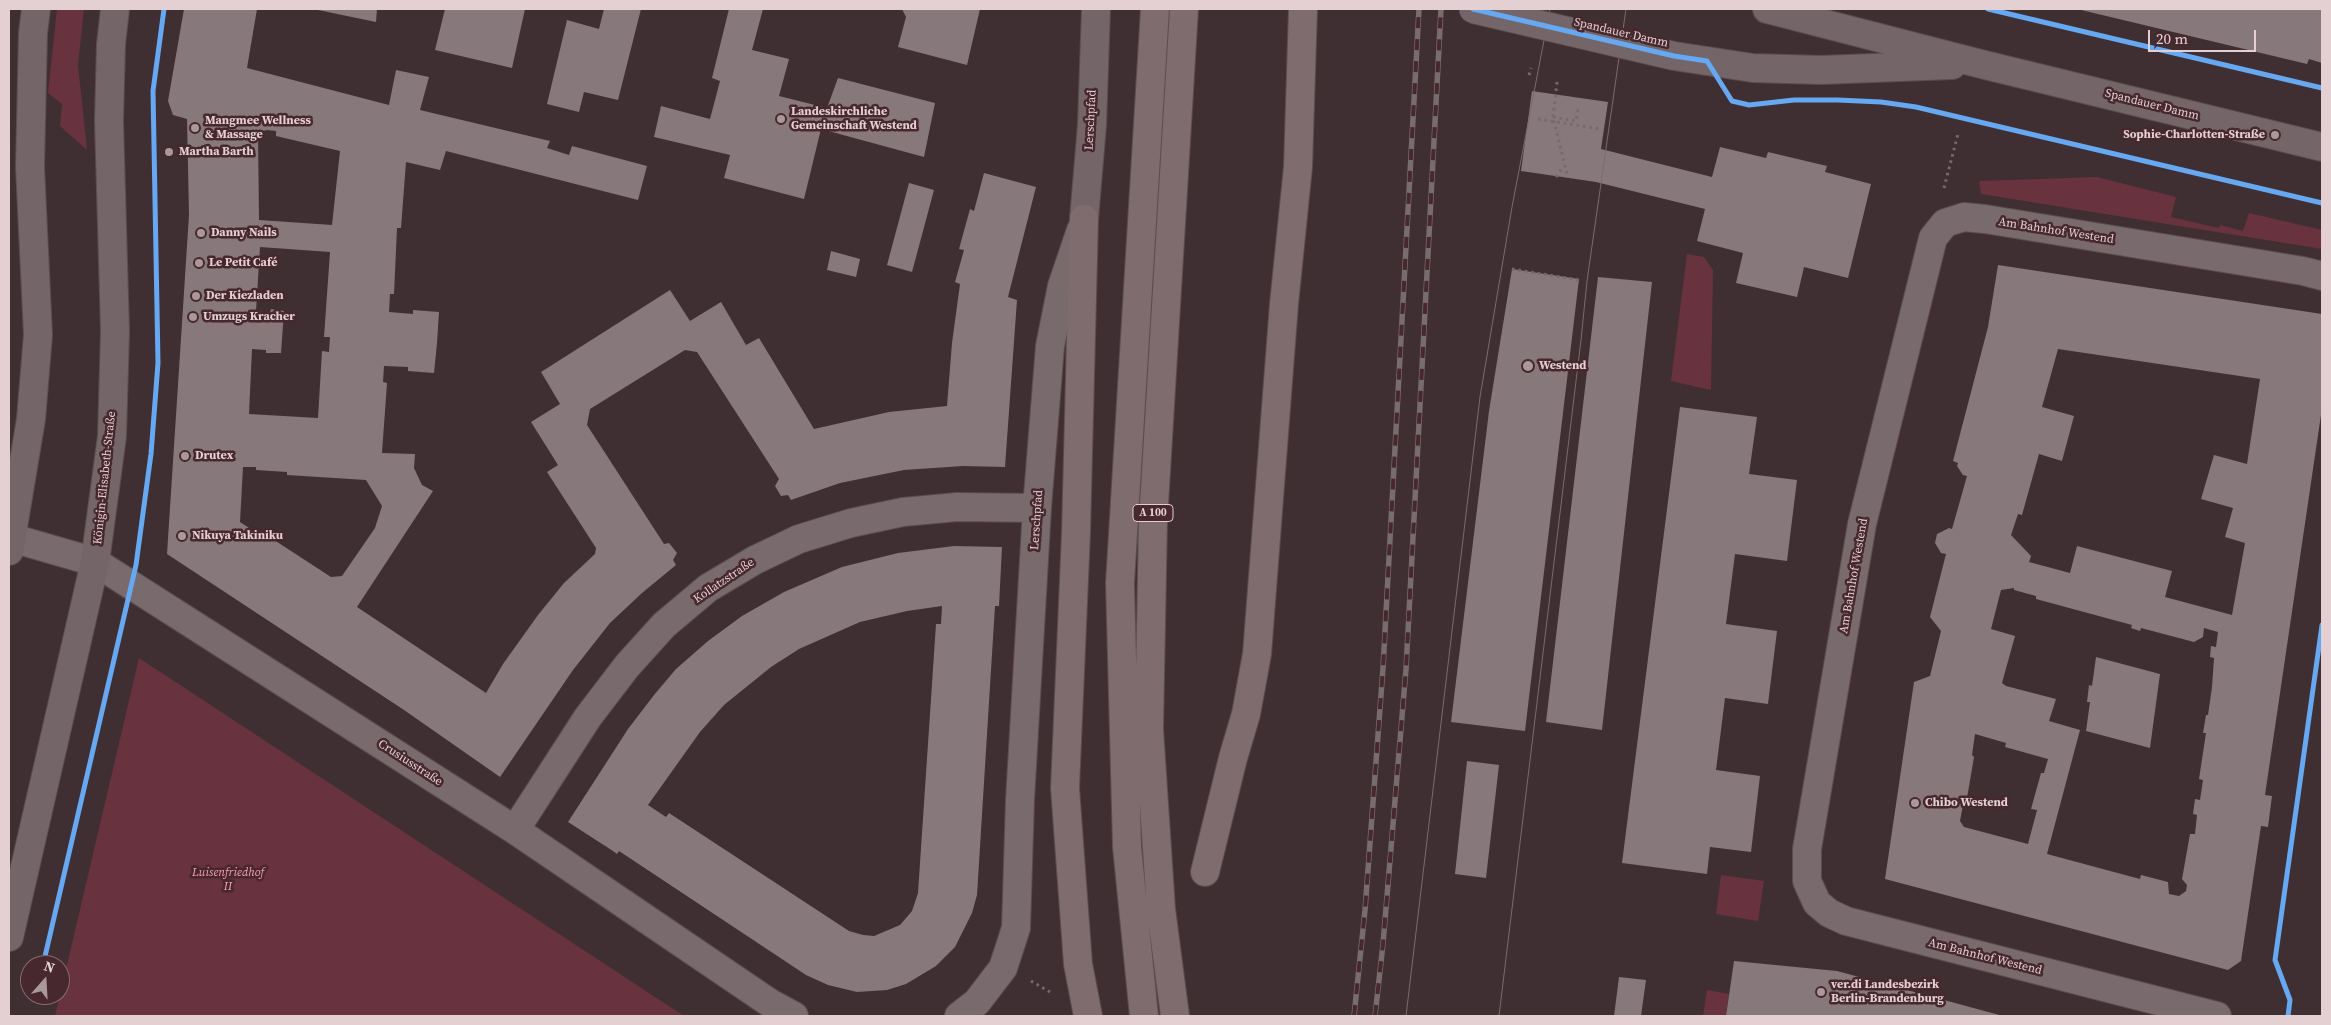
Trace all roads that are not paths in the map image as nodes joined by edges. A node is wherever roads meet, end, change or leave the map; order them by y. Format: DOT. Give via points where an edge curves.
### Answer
graph roads {
  1 [pos="36,9"];
  2 [pos="115,9"];
  3 [pos="1096,9"];
  4 [pos="1155,9"];
  5 [pos="1184,9"];
  6 [pos="1473,9"];
  7 [pos="1767,9"];
  8 [pos="1302,19"];
  9 [pos="1981,64"];
  10 [pos="2322,147"];
  11 [pos="1084,219"];
  12 [pos="2322,276"];
  13 [pos="1038,508"];
  14 [pos="10,544"];
  15 [pos="96,562"];
  16 [pos="515,830"];
  17 [pos="1205,872"];
  18 [pos="9,937"];
  19 [pos="794,1016"];
  20 [pos="959,1016"];
  21 [pos="1088,1016"];
  22 [pos="1144,1016"];
  23 [pos="1175,1016"];
  24 [pos="2217,1016"];
  1 -- 14 [label="main road" via="30,167 38,335 31,419"];
  2 -- 15 [label="main road, Königin-Elisabeth-Straße" via="109,121 115,331 112,436"];
  3 -- 11 [label="main road, Lerschpfad" via="1092,125"];
  4 -- 22 [label="highway, A 100" via="1120,584 1127,847"];
  5 -- 23 [label="highway, A 100" via="1153,521 1149,728 1161,909"];
  6 -- 9 [label="main road, Spandauer Damm, bridge" via="1674,56 1753,68 1822,70"];
  7 -- 9 [label="main road, Spandauer Damm"];
  8 -- 17 [label="highway" via="1298,167 1257,654 1246,714"];
  9 -- 10 [label="main road, Spandauer Damm"];
  11 -- 13 [label="street, Lerschpfad" via="1055,316 1049,355"];
  11 -- 21 [label="highway" via="1065,788 1078,964"];
  12 -- 24 [label="street, Am Bahnhof Westend" via="1985,219 1964,217 1945,224 1933,238 1862,524 1807,849 1807,881 1817,903 1846,921"];
  13 -- 16 [label="street, Kollatzstraße" via="957,507 903,512 851,523 799,539 747,564 708,588 664,625 627,666 588,717"];
  13 -- 20 [label="street, Lerschpfad" via="1020,800 1016,928 1003,968 977,1002"];
  14 -- 15 [label="street, Crusiusstraße"];
  15 -- 16 [label="street, Crusiusstraße"];
  15 -- 18 [label="main road, Königin-Elisabeth-Straße"];
  16 -- 19 [label="street, Crusiusstraße"];
}
